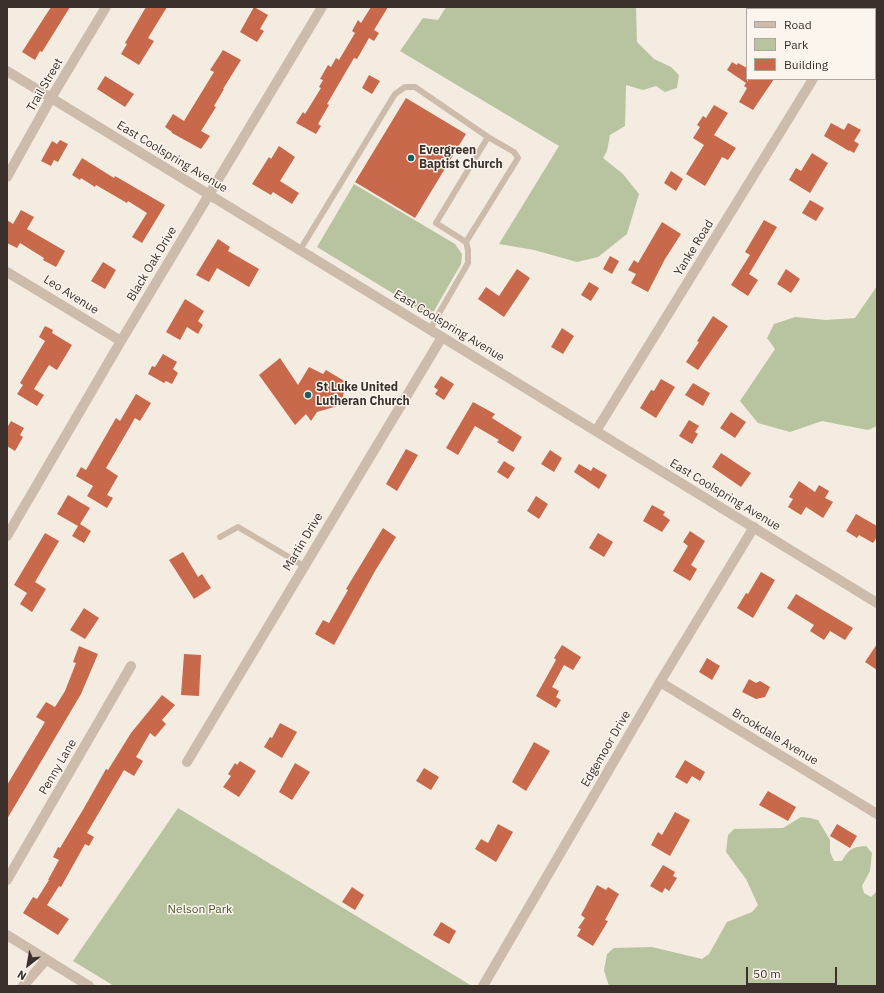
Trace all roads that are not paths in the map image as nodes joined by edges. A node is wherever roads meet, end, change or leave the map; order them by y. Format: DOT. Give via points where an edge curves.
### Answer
graph roads {
  1 [pos="106,7"];
  2 [pos="322,7"];
  3 [pos="7,71"];
  4 [pos="812,80"];
  5 [pos="51,98"];
  6 [pos="488,137"];
  7 [pos="7,177"];
  8 [pos="208,194"];
  9 [pos="466,242"];
  10 [pos="300,250"];
  11 [pos="7,272"];
  12 [pos="430,329"];
  13 [pos="442,336"];
  14 [pos="120,341"];
  15 [pos="596,431"];
  16 [pos="754,527"];
  17 [pos="7,536"];
  18 [pos="220,536"];
  19 [pos="304,566"];
  20 [pos="877,603"];
  21 [pos="131,666"];
  22 [pos="660,682"];
  23 [pos="187,762"];
  24 [pos="877,814"];
  25 [pos="7,880"];
  26 [pos="7,935"];
  27 [pos="46,960"];
  28 [pos="23,986"];
  29 [pos="90,986"];
  30 [pos="483,986"];
  1 -- 5 [label="street, Trail Street"];
  2 -- 8 [label="street, Black Oak Drive"];
  3 -- 5 [label="street, East Coolspring Avenue"];
  4 -- 15 [label="street, Yanke Road"];
  5 -- 7 [label="street, Trail Street"];
  5 -- 8 [label="street, East Coolspring Avenue"];
  6 -- 9 [label="lane" via="436,223"];
  6 -- 9 [label="lane" via="514,152 518,158"];
  6 -- 10 [label="lane" via="415,87 404,87 395,94"];
  8 -- 10 [label="street, East Coolspring Avenue"];
  8 -- 14 [label="street, Black Oak Drive"];
  9 -- 12 [label="lane" via="468,263"];
  10 -- 12 [label="street, East Coolspring Avenue"];
  11 -- 14 [label="street, Leo Avenue"];
  12 -- 13 [label="street, East Coolspring Avenue"];
  13 -- 15 [label="street, East Coolspring Avenue"];
  13 -- 19 [label="street, Martin Drive"];
  14 -- 17 [label="street, Black Oak Drive"];
  15 -- 16 [label="street, East Coolspring Avenue"];
  16 -- 20 [label="street, East Coolspring Avenue"];
  16 -- 22 [label="street, Edgemoor Drive"];
  18 -- 19 [label="lane" via="238,527"];
  19 -- 23 [label="street, Martin Drive"];
  21 -- 25 [label="street, Penny Lane"];
  22 -- 24 [label="street, Brookdale Avenue"];
  22 -- 30 [label="street, Edgemoor Drive"];
  26 -- 27 [label="street"];
  27 -- 28 [label="street"];
  27 -- 29 [label="street"];
}
